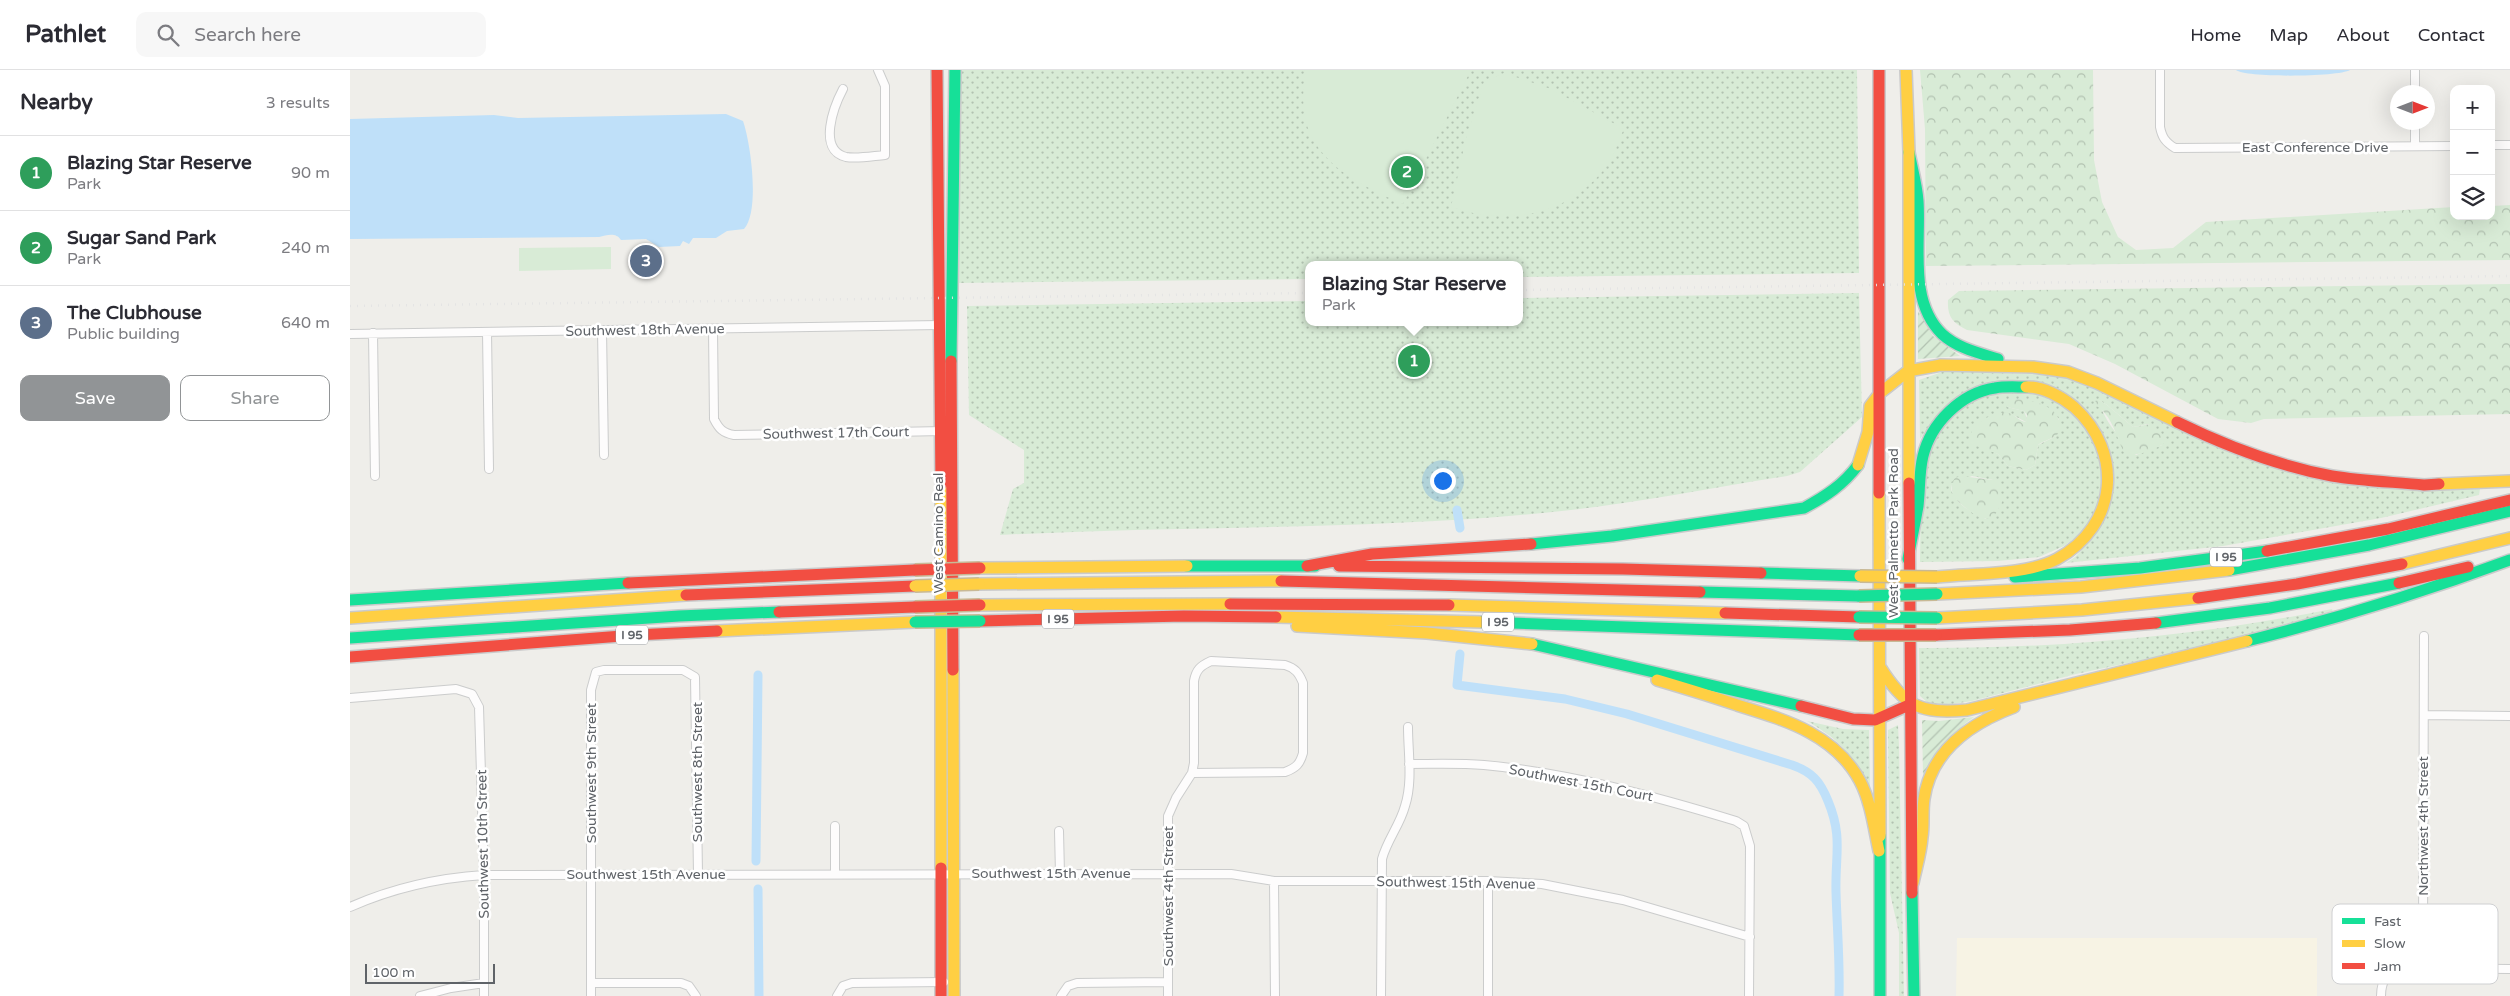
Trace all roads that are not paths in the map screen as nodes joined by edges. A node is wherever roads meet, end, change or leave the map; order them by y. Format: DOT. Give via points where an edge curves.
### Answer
graph roads {
  1 [pos="878,70"];
  2 [pos="937,70"];
  3 [pos="955,70"];
  4 [pos="1879,70"];
  5 [pos="1906,70"];
  6 [pos="2160,70"];
  7 [pos="2415,70"];
  8 [pos="2415,85"];
  9 [pos="843,90"];
  10 [pos="2415,130"];
  11 [pos="2510,145"];
  12 [pos="2415,146"];
  13 [pos="2450,146"];
  14 [pos="2495,146"];
  15 [pos="1909,152"];
  16 [pos="940,325"];
  17 [pos="713,329"];
  18 [pos="602,330"];
  19 [pos="487,332"];
  20 [pos="350,334"];
  21 [pos="373,334"];
  22 [pos="2033,367"];
  23 [pos="1908,371"];
  24 [pos="1880,393"];
  25 [pos="941,431"];
  26 [pos="953,431"];
  27 [pos="604,455"];
  28 [pos="489,468"];
  29 [pos="375,476"];
  30 [pos="2510,481"];
  31 [pos="2510,500"];
  32 [pos="2510,511"];
  33 [pos="2510,538"];
  34 [pos="1908,558"];
  35 [pos="2510,558"];
  36 [pos="1307,566"];
  37 [pos="2066,574"];
  38 [pos="1937,577"];
  39 [pos="1959,594"];
  40 [pos="350,600"];
  41 [pos="350,618"];
  42 [pos="1137,619"];
  43 [pos="1936,621"];
  44 [pos="2042,632"];
  45 [pos="2424,636"];
  46 [pos="350,638"];
  47 [pos="350,657"];
  48 [pos="1615,662"];
  49 [pos="1880,667"];
  50 [pos="596,672"];
  51 [pos="2117,672"];
  52 [pos="350,698"];
  53 [pos="1909,705"];
  54 [pos="2424,715"];
  55 [pos="2510,716"];
  56 [pos="1880,718"];
  57 [pos="1408,728"];
  58 [pos="1408,764"];
  59 [pos="1192,772"];
  60 [pos="835,826"];
  61 [pos="1058,831"];
  62 [pos="1879,851"];
  63 [pos="941,873"];
  64 [pos="954,873"];
  65 [pos="1168,873"];
  66 [pos="591,874"];
  67 [pos="698,874"];
  68 [pos="835,874"];
  69 [pos="1060,874"];
  70 [pos="484,875"];
  71 [pos="1274,881"];
  72 [pos="1381,881"];
  73 [pos="1488,881"];
  74 [pos="1913,883"];
  75 [pos="2423,904"];
  76 [pos="350,907"];
  77 [pos="1750,937"];
  78 [pos="954,981"];
  79 [pos="941,982"];
  80 [pos="1168,982"];
  81 [pos="484,983"];
  82 [pos="591,983"];
  83 [pos="694,993"];
  84 [pos="839,993"];
  85 [pos="1062,995"];
  86 [pos="420,996"];
  87 [pos="484,996"];
  88 [pos="591,996"];
  89 [pos="941,996"];
  90 [pos="954,996"];
  91 [pos="1168,996"];
  92 [pos="1275,996"];
  93 [pos="1381,996"];
  94 [pos="1488,996"];
  95 [pos="1749,996"];
  96 [pos="1880,996"];
  97 [pos="1914,996"];
  1 -- 9 [label="street" via="884,86 885,155 848,157 836,154 830,140 832,110"];
  2 -- 16 [label="main road, West Camino Real"];
  3 -- 26 [label="main road, West Camino Real" via="951,298"];
  4 -- 24 [label="main road, West Palmetto Park Road"];
  5 -- 15 [label="main road, West Palmetto Park Road"];
  6 -- 12 [label="street, East Conference Drive" via="2160,127 2167,143 2176,148"];
  7 -- 8 [label="street"];
  10 -- 12 [label="street"];
  11 -- 14 [label="street"];
  12 -- 13 [label="street, East Conference Drive"];
  15 -- 22 [label="main road" via="1918,200 1919,293 1928,316 1943,335 1965,349"];
  15 -- 23 [label="main road, West Palmetto Park Road"];
  16 -- 17 [label="street, Southwest 18th Avenue"];
  16 -- 25 [label="main road, West Camino Real"];
  17 -- 18 [label="street, Southwest 18th Avenue"];
  17 -- 25 [label="street, Southwest 17th Court" via="714,419 721,430 734,435"];
  18 -- 19 [label="street, Southwest 18th Avenue"];
  18 -- 27 [label="street"];
  19 -- 21 [label="street, Southwest 18th Avenue"];
  19 -- 28 [label="street"];
  20 -- 21 [label="street, Southwest 18th Avenue"];
  21 -- 29 [label="street"];
  22 -- 23 [label="main road" via="1952,364"];
  22 -- 30 [label="main road" via="2084,377 2208,436 2290,466 2354,479 2399,483"];
  23 -- 24 [label="main road"];
  23 -- 34 [label="main road, West Palmetto Park Road"];
  24 -- 36 [label="main road" via="1870,406 1868,432 1858,465 1830,494 1804,508 1612,536 1502,547 1372,554"];
  24 -- 49 [label="main road, West Palmetto Park Road"];
  25 -- 26 [label="street, Southwest 17th Court"];
  25 -- 63 [label="main road, West Camino Real"];
  26 -- 64 [label="main road, West Camino Real"];
  31 -- 37 [label="main road, I 95" via="2406,525 2282,549"];
  32 -- 39 [label="main road" via="2377,542 2207,572 2081,587"];
  33 -- 43 [label="main road" via="2376,570 2219,597"];
  34 -- 38 [label="main road" via="1918,503 1920,462 1936,427 1954,407 1984,391 2013,385 2048,390 2078,408 2100,439 2109,474 2103,510 2089,534 2066,554 2041,564"];
  34 -- 53 [label="main road, West Palmetto Park Road"];
  35 -- 44 [label="main road, I 95" via="2286,605 2168,621"];
  35 -- 51 [label="main road" via="2449,583 2314,624"];
  36 -- 38 [label="main road, I 95, bridge" via="1623,569"];
  36 -- 40 [label="main road, I 95, bridge" via="914,570"];
  37 -- 38 [label="main road, I 95"];
  37 -- 39 [label="main road"];
  39 -- 41 [label="main road, bridge" via="1859,596 1307,581 979,584 654,597"];
  42 -- 44 [label="main road, I 95, bridge" via="1214,616 1365,618 1859,635"];
  42 -- 47 [label="main road, I 95, bridge" via="915,622 635,635"];
  42 -- 48 [label="main road" via="1482,637"];
  43 -- 44 [label="main road"];
  43 -- 46 [label="main road, bridge" via="1368,603 980,605 669,617"];
  45 -- 54 [label="street, Northwest 4th Street"];
  48 -- 56 [label="main road" via="1841,718 1865,721"];
  48 -- 62 [label="main road" via="1647,677 1782,718 1819,735 1843,757 1861,783"];
  49 -- 53 [label="main road" via="1895,692"];
  49 -- 56 [label="main road, West Palmetto Park Road"];
  50 -- 66 [label="street, Southwest 9th Street" via="591,690"];
  50 -- 67 [label="street, Southwest 8th Street" via="683,670 695,677"];
  51 -- 53 [label="main road" via="1967,710 1937,711"];
  51 -- 74 [label="main road" via="1995,713 1970,727 1951,743 1937,761 1925,793 1923,832"];
  52 -- 70 [label="street, Southwest 10th Street" via="456,689 472,694 479,707"];
  53 -- 56 [label="main road"];
  53 -- 74 [label="main road, West Palmetto Park Road"];
  54 -- 55 [label="street"];
  54 -- 75 [label="street, Northwest 4th Street"];
  56 -- 62 [label="main road, West Palmetto Park Road"];
  57 -- 58 [label="street"];
  58 -- 72 [label="street" via="1406,804 1384,851"];
  58 -- 77 [label="street, Southwest 15th Court" via="1507,768 1620,788 1736,821 1747,831 1750,846"];
  59 -- 59 [label="street" via="1285,772 1294,769 1303,753 1303,683 1300,674 1293,668 1275,664 1211,661 1202,665 1194,681"];
  59 -- 65 [label="street, Southwest 4th Street" via="1168,816"];
  60 -- 68 [label="street"];
  61 -- 69 [label="street"];
  62 -- 96 [label="main road, West Palmetto Park Road"];
  63 -- 64 [label="street, Southwest 15th Avenue"];
  63 -- 68 [label="street, Southwest 15th Avenue"];
  63 -- 79 [label="main road, West Camino Real"];
  64 -- 69 [label="street, Southwest 15th Avenue"];
  64 -- 78 [label="main road, West Camino Real"];
  65 -- 69 [label="street, Southwest 15th Avenue"];
  65 -- 71 [label="street, Southwest 15th Avenue" via="1231,874"];
  65 -- 80 [label="street, Southwest 4th Street"];
  66 -- 67 [label="street, Southwest 15th Avenue"];
  66 -- 70 [label="street, Southwest 15th Avenue"];
  66 -- 82 [label="street, Southwest 9th Street"];
  67 -- 68 [label="street, Southwest 15th Avenue"];
  70 -- 76 [label="street, Southwest 15th Avenue" via="408,886"];
  70 -- 81 [label="street, Southwest 10th Street"];
  71 -- 72 [label="street, Southwest 15th Avenue"];
  71 -- 92 [label="street"];
  72 -- 73 [label="street, Southwest 15th Avenue"];
  72 -- 93 [label="street"];
  73 -- 77 [label="street, Southwest 15th Avenue" via="1542,884 1594,894"];
  73 -- 94 [label="street"];
  74 -- 97 [label="main road, West Palmetto Park Road"];
  77 -- 95 [label="street"];
  78 -- 79 [label="street"];
  78 -- 90 [label="main road, West Camino Real"];
  79 -- 84 [label="street" via="852,983"];
  79 -- 89 [label="main road, West Camino Real"];
  80 -- 85 [label="street" via="1077,983 1068,986"];
  80 -- 91 [label="street, Southwest 4th Street"];
  81 -- 86 [label="street"];
  81 -- 87 [label="street, Southwest 10th Street"];
  82 -- 83 [label="street" via="680,983"];
  82 -- 88 [label="street, Southwest 9th Street"];
}
